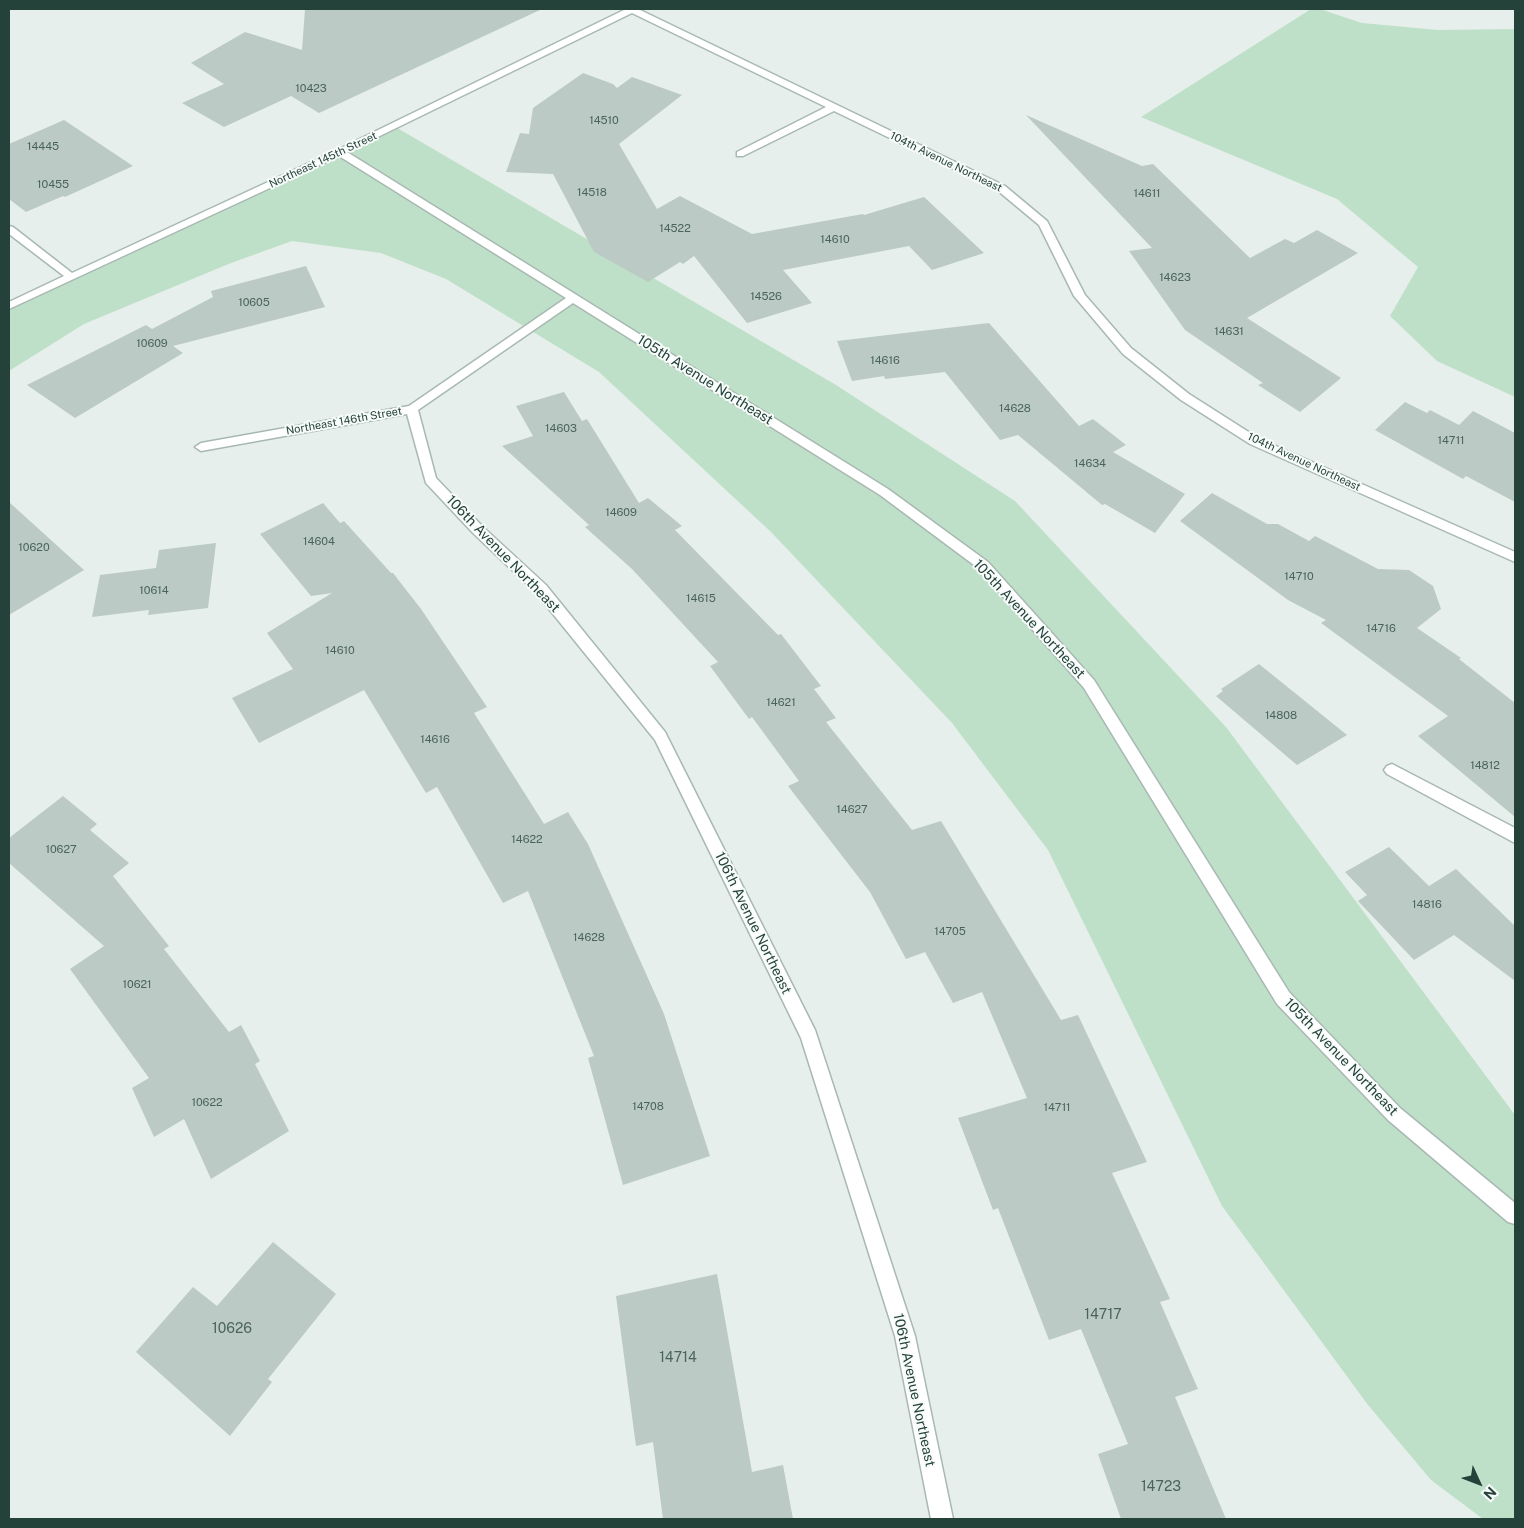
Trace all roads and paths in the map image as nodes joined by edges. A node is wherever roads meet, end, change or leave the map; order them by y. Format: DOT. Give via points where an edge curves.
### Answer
graph roads {
  1 [pos="632,9"];
  2 [pos="834,107"];
  3 [pos="340,152"];
  4 [pos="740,154"];
  5 [pos="9,229"];
  6 [pos="71,277"];
  7 [pos="573,298"];
  8 [pos="9,306"];
  9 [pos="412,409"];
  10 [pos="201,447"];
  11 [pos="1515,557"];
  12 [pos="1392,770"];
  13 [pos="1515,836"];
  14 [pos="1515,1215"];
  15 [pos="942,1519"];
  1 -- 2 [label="street, 104th Avenue Northeast"];
  1 -- 3 [label="street, Northeast 145th Street"];
  2 -- 4 [label="street"];
  2 -- 11 [label="street, 104th Avenue Northeast" via="1001,188 1043,223 1080,296 1127,351 1185,397 1254,441"];
  3 -- 6 [label="street, Northeast 145th Street"];
  3 -- 7 [label="street, 105th Avenue Northeast"];
  5 -- 6 [label="street"];
  6 -- 8 [label="street, Northeast 145th Street"];
  7 -- 9 [label="street, Northeast 146th Street"];
  7 -- 14 [label="street, 105th Avenue Northeast" via="884,492 983,565 1089,684 1283,998 1394,1114"];
  9 -- 10 [label="street, Northeast 146th Street"];
  9 -- 15 [label="street, 106th Avenue Northeast" via="430,480 541,589 660,736 809,1036 905,1336"];
  12 -- 13 [label="street"];
}
